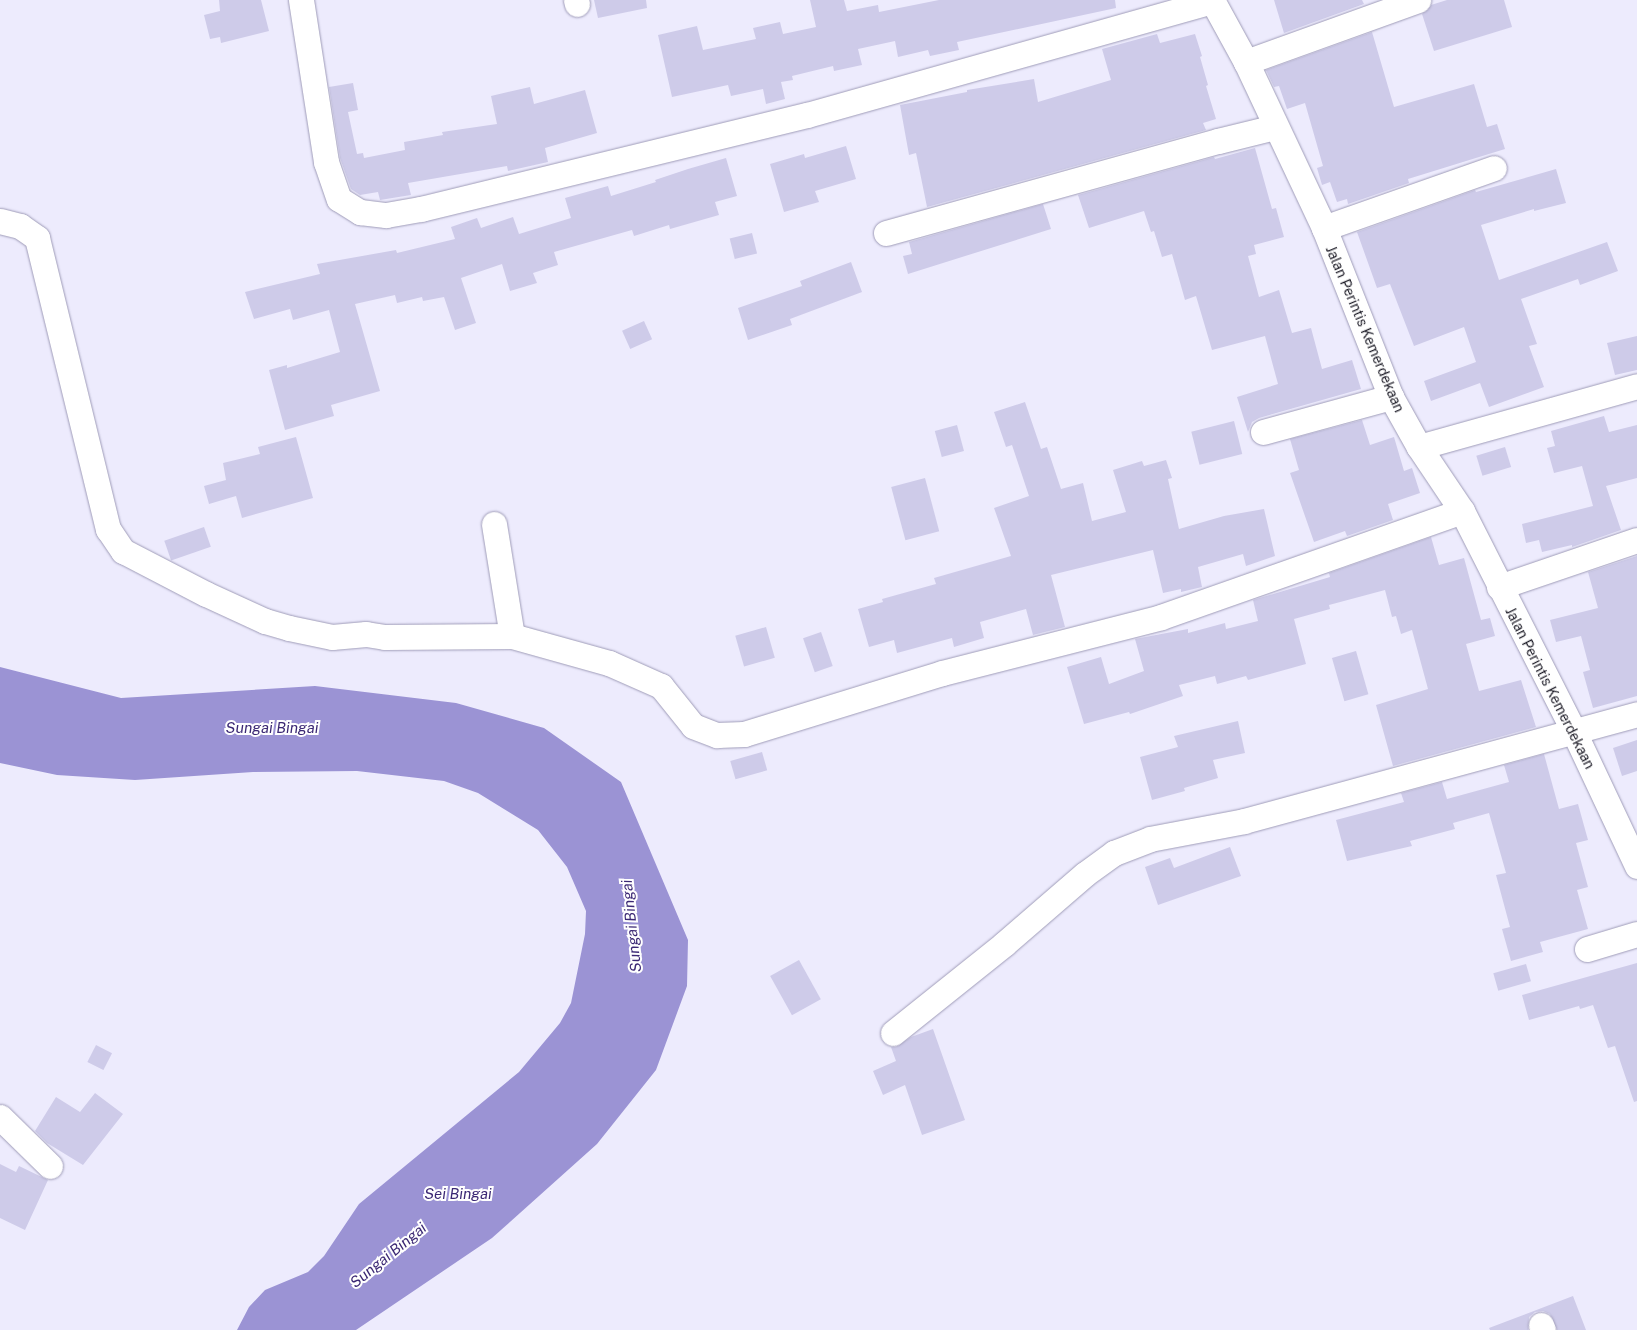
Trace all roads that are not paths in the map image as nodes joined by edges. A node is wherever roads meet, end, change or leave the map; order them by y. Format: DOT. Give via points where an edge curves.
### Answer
graph roads {
  1 [pos="301,0"];
  2 [pos="1212,0"];
  3 [pos="1418,0"];
  4 [pos="1246,62"];
  5 [pos="1275,127"];
  6 [pos="1494,168"];
  7 [pos="0,221"];
  8 [pos="1324,228"];
  9 [pos="886,233"];
  10 [pos="1637,386"];
  11 [pos="1391,397"];
  12 [pos="1263,432"];
  13 [pos="1419,447"];
  14 [pos="1462,512"];
  15 [pos="494,524"];
  16 [pos="1637,540"];
  17 [pos="1499,587"];
  18 [pos="512,636"];
  19 [pos="1637,714"];
  20 [pos="1574,732"];
  21 [pos="1637,866"];
  22 [pos="1637,934"];
  23 [pos="1587,949"];
  24 [pos="893,1033"];
  25 [pos="0,1117"];
  26 [pos="50,1166"];
  1 -- 2 [label="street" via="326,162 339,199 360,212 386,215 807,115"];
  2 -- 4 [label="street, Jalan Perintis Kemerdekaan"];
  3 -- 4 [label="street"];
  4 -- 5 [label="street, Jalan Perintis Kemerdekaan"];
  5 -- 8 [label="street, Jalan Perintis Kemerdekaan"];
  5 -- 9 [label="street"];
  6 -- 8 [label="street"];
  7 -- 18 [label="street" via="20,226 37,238 108,530 122,551 240,610 289,628 332,637 366,634 385,637"];
  8 -- 11 [label="street, Jalan Perintis Kemerdekaan"];
  10 -- 13 [label="street"];
  11 -- 12 [label="street"];
  11 -- 13 [label="street, Jalan Perintis Kemerdekaan"];
  13 -- 14 [label="street, Jalan Perintis Kemerdekaan"];
  14 -- 17 [label="street, Jalan Perintis Kemerdekaan"];
  14 -- 18 [label="street" via="1161,617 942,673 744,734 718,735 693,726 661,686 610,663"];
  15 -- 18 [label="street"];
  16 -- 17 [label="street"];
  17 -- 20 [label="street, Jalan Perintis Kemerdekaan"];
  19 -- 20 [label="street"];
  20 -- 21 [label="street, Jalan Perintis Kemerdekaan"];
  20 -- 24 [label="street" via="1244,820 1150,838 1114,853"];
  22 -- 23 [label="street"];
  25 -- 26 [label="street"];
}
